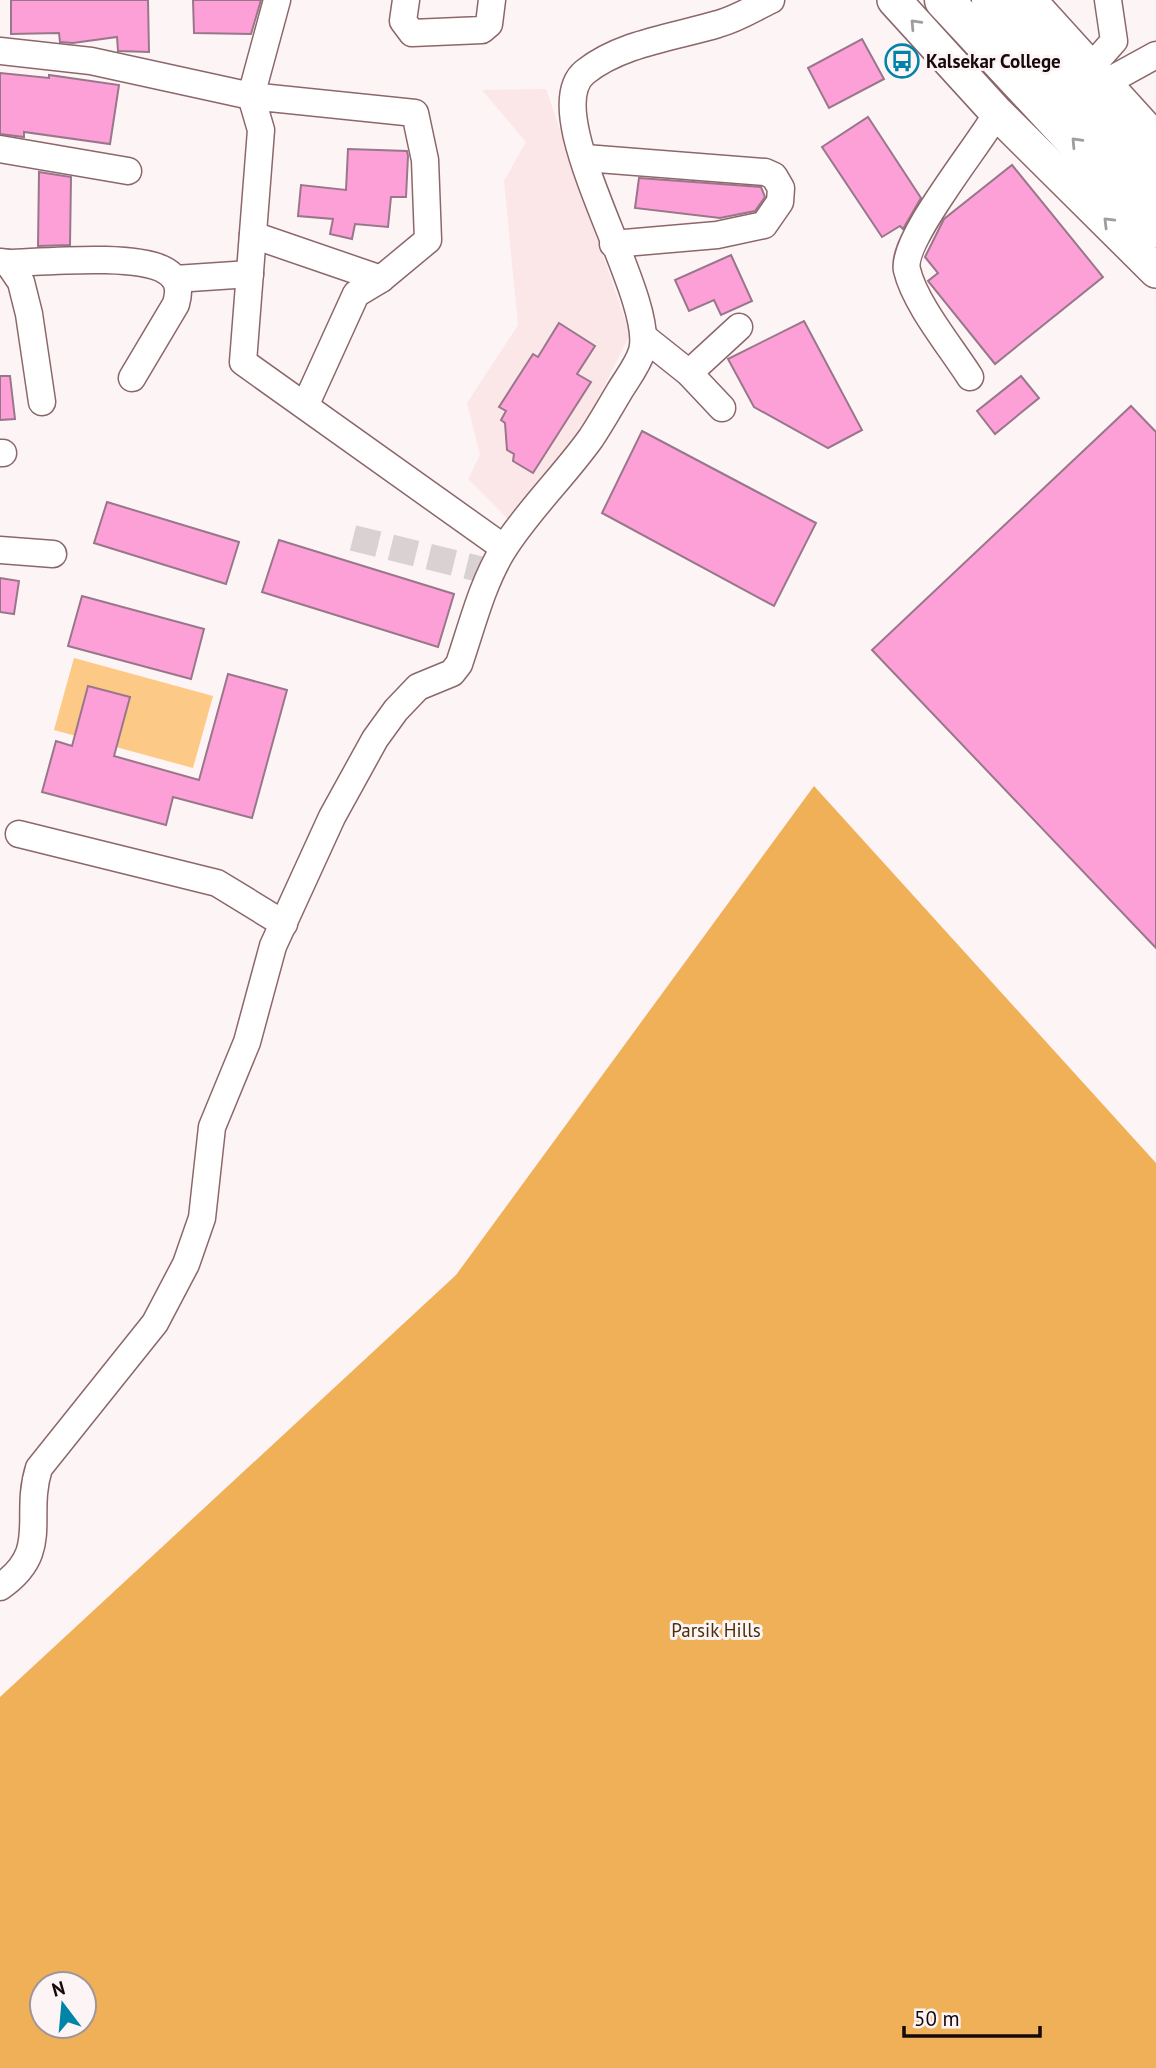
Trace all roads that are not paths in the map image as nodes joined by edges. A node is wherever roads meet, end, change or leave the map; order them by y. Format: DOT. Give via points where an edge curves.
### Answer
graph roads {
  1 [pos="277,0"];
  2 [pos="406,0"];
  3 [pos="492,0"];
  4 [pos="771,0"];
  5 [pos="894,0"];
  6 [pos="944,0"];
  7 [pos="991,0"];
  8 [pos="1030,0"];
  9 [pos="1108,0"];
  10 [pos="0,51"];
  11 [pos="1156,55"];
  12 [pos="1098,75"];
  13 [pos="251,96"];
  14 [pos="997,113"];
  15 [pos="1156,141"];
  16 [pos="0,149"];
  17 [pos="584,158"];
  18 [pos="128,171"];
  19 [pos="1156,183"];
  20 [pos="1156,228"];
  21 [pos="253,235"];
  22 [pos="613,244"];
  23 [pos="4,262"];
  24 [pos="1156,271"];
  25 [pos="250,274"];
  26 [pos="176,279"];
  27 [pos="381,279"];
  28 [pos="739,327"];
  29 [pos="645,338"];
  30 [pos="689,373"];
  31 [pos="970,377"];
  32 [pos="132,378"];
  33 [pos="42,402"];
  34 [pos="305,406"];
  35 [pos="722,408"];
  36 [pos="504,548"];
  37 [pos="0,550"];
  38 [pos="52,554"];
  39 [pos="19,834"];
  40 [pos="284,924"];
  41 [pos="0,1587"];
  1 -- 13 [label="street"];
  2 -- 3 [label="street" via="403,21 412,33 482,30 489,24"];
  4 -- 17 [label="street" via="723,23 618,52 583,73 572,90 570,108"];
  14 -- 5 [label="main road, one-way"];
  20 -- 6 [label="highway, one-way"];
  7 -- 19 [label="highway"];
  8 -- 12 [label="main road"];
  9 -- 12 [label="street" via="1114,41"];
  10 -- 13 [label="street" via="91,61"];
  11 -- 12 [label="street"];
  12 -- 15 [label="main road"];
  13 -- 21 [label="street" via="261,131"];
  13 -- 27 [label="street" via="415,113 425,159 428,240"];
  24 -- 14 [label="main road, one-way"];
  14 -- 31 [label="street" via="910,247 906,266 911,285"];
  16 -- 18 [label="street"];
  17 -- 22 [label="street"];
  17 -- 22 [label="street" via="765,172 774,176 781,188 777,210 756,228"];
  21 -- 25 [label="street"];
  21 -- 27 [label="street"];
  22 -- 29 [label="street"];
  23 -- 26 [label="street" via="128,261 164,269"];
  23 -- 33 [label="street" via="21,282"];
  25 -- 26 [label="street"];
  25 -- 34 [label="street" via="243,362"];
  26 -- 32 [label="street" via="180,290 176,304"];
  27 -- 34 [label="street" via="356,294"];
  28 -- 30 [label="street"];
  29 -- 30 [label="street"];
  29 -- 36 [label="street" via="641,355 592,437"];
  30 -- 35 [label="street"];
  34 -- 36 [label="street"];
  36 -- 40 [label="street" via="459,664 452,673 418,687 375,738 332,817"];
  37 -- 38 [label="street"];
  39 -- 40 [label="street" via="217,883"];
  40 -- 41 [label="street" via="273,946 247,1042 212,1127 202,1218 186,1264 155,1323 39,1468 32,1490 34,1538 28,1559"];
}
